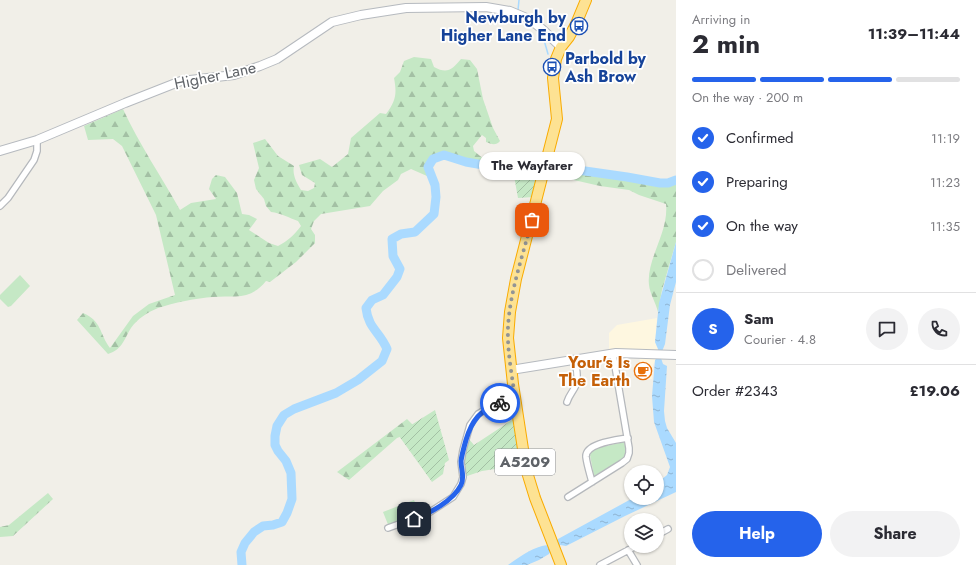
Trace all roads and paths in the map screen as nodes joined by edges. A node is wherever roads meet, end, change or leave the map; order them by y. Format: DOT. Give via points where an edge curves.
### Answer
graph roads {
  1 [pos="586,0"];
  2 [pos="561,47"];
  3 [pos="37,140"];
  4 [pos="0,151"];
  5 [pos="0,206"];
  6 [pos="613,354"];
  7 [pos="676,356"];
  8 [pos="575,360"];
  9 [pos="511,370"];
  10 [pos="569,395"];
  11 [pos="515,398"];
  12 [pos="575,398"];
  13 [pos="568,402"];
  14 [pos="628,438"];
  15 [pos="592,482"];
  16 [pos="568,497"];
  17 [pos="388,528"];
  18 [pos="668,529"];
  19 [pos="664,531"];
  20 [pos="624,552"];
  21 [pos="630,553"];
  22 [pos="561,565"];
  23 [pos="600,565"];
  24 [pos="636,565"];
  1 -- 2 [label="highway, A5209" via="573,31"];
  2 -- 3 [label="street, Higher Lane" via="529,19 510,11 469,6 381,11 332,22 278,59 260,66 234,75 181,81"];
  2 -- 9 [label="highway, A5209" via="553,78 557,114 511,302 508,338"];
  3 -- 4 [label="street, Higher Lane"];
  3 -- 5 [label="street" via="34,160"];
  6 -- 7 [label="street"];
  6 -- 8 [label="street"];
  6 -- 14 [label="street"];
  8 -- 9 [label="street"];
  8 -- 10 [label="street" via="577,380"];
  9 -- 11 [label="highway, A5209"];
  10 -- 12 [label="street"];
  10 -- 13 [label="street"];
  11 -- 17 [label="street" via="493,405 478,414 470,425 462,450 463,477 453,497 427,514"];
  11 -- 22 [label="highway, A5209" via="527,472"];
  14 -- 15 [label="street" via="627,459"];
  14 -- 15 [label="street" via="592,446 588,450 586,456"];
  15 -- 16 [label="street"];
  18 -- 19 [label="street"];
  20 -- 23 [label="street"];
  21 -- 24 [label="street"];
}
